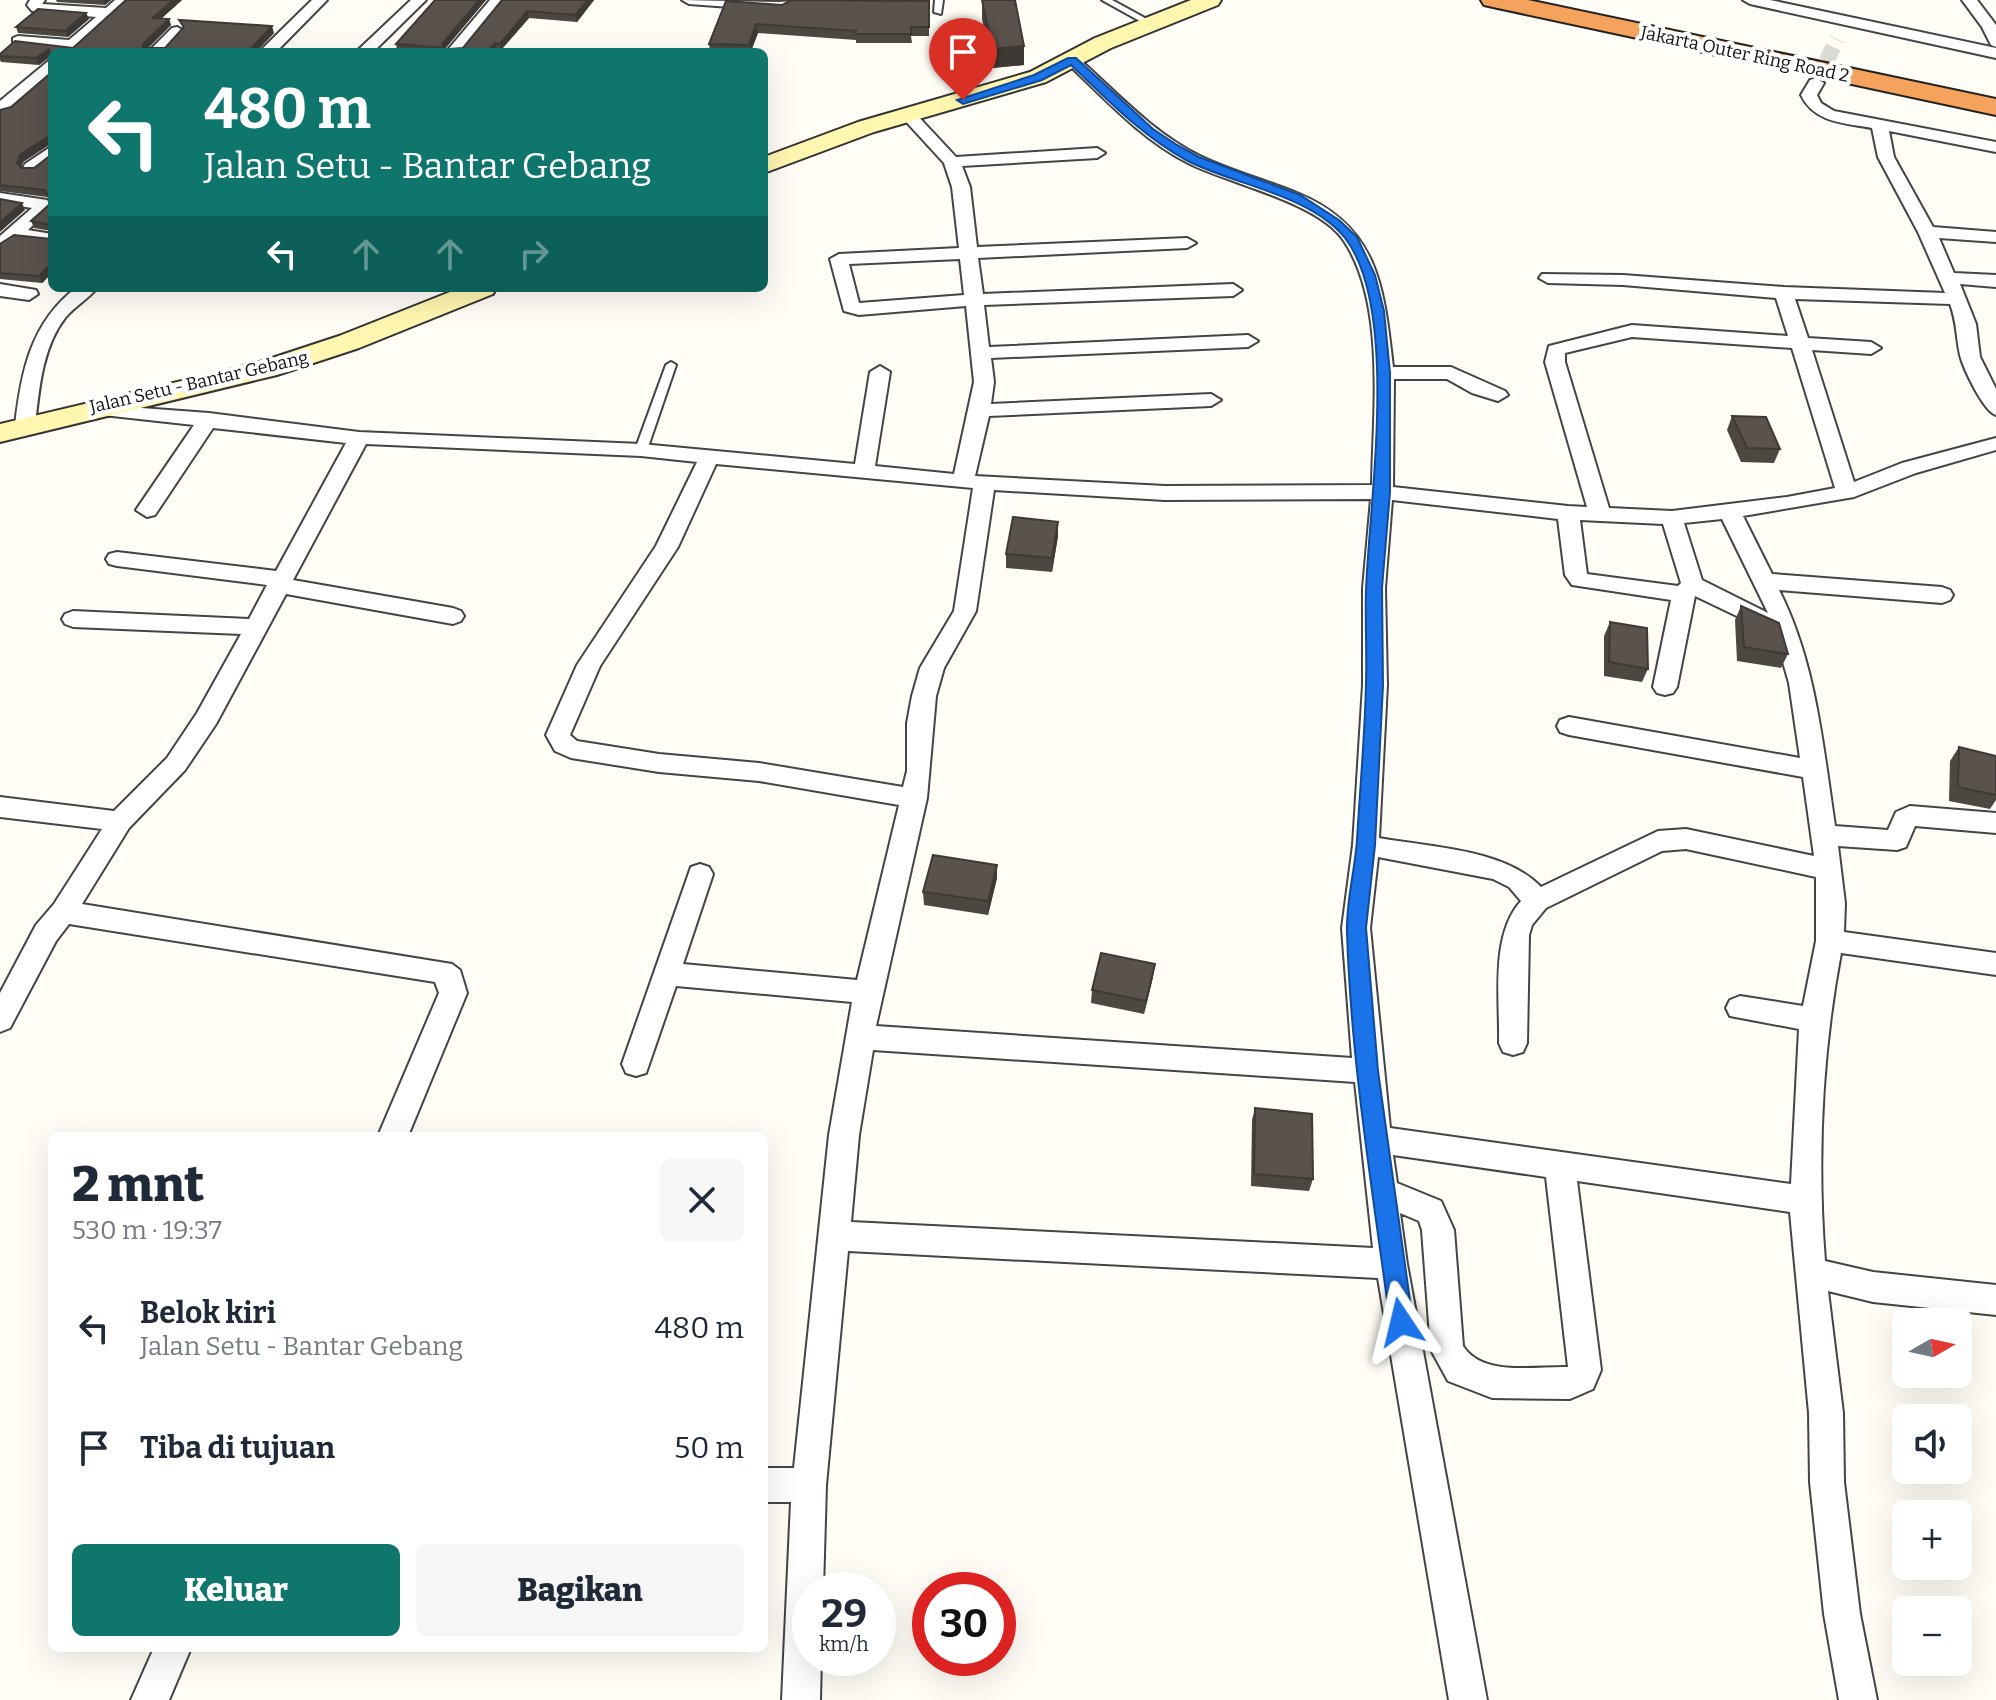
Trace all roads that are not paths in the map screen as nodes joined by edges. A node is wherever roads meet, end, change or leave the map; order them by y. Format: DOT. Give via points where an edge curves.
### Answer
graph roads {
  1 [pos="38,0"];
  2 [pos="124,0"];
  3 [pos="320,0"];
  4 [pos="419,0"];
  5 [pos="498,0"];
  6 [pos="689,0"];
  7 [pos="795,0"];
  8 [pos="939,0"];
  9 [pos="1106,0"];
  10 [pos="1210,0"];
  11 [pos="1493,0"];
  12 [pos="1582,0"];
  13 [pos="1750,0"];
  14 [pos="1969,0"];
  15 [pos="938,12"];
  16 [pos="109,13"];
  17 [pos="1844,20"];
  18 [pos="1150,23"];
  19 [pos="177,31"];
  20 [pos="1837,39"];
  21 [pos="18,41"];
  22 [pos="1996,42"];
  23 [pos="69,48"];
  24 [pos="160,48"];
  25 [pos="271,48"];
  26 [pos="368,48"];
  27 [pos="457,48"];
  28 [pos="1996,53"];
  29 [pos="1072,60"];
  30 [pos="48,66"];
  31 [pos="1816,83"];
  32 [pos="1996,85"];
  33 [pos="22,89"];
  34 [pos="48,91"];
  35 [pos="1996,107"];
  36 [pos="0,109"];
  37 [pos="908,115"];
  38 [pos="1880,126"];
  39 [pos="1996,147"];
  40 [pos="1097,153"];
  41 [pos="48,154"];
  42 [pos="952,162"];
  43 [pos="768,164"];
  44 [pos="31,168"];
  45 [pos="0,198"];
  46 [pos="1927,232"];
  47 [pos="1996,237"];
  48 [pos="7,239"];
  49 [pos="48,239"];
  50 [pos="1187,243"];
  51 [pos="968,251"];
  52 [pos="1548,278"];
  53 [pos="1947,278"];
  54 [pos="1996,281"];
  55 [pos="0,290"];
  56 [pos="1233,290"];
  57 [pos="83,292"];
  58 [pos="473,292"];
  59 [pos="1784,293"];
  60 [pos="29,294"];
  61 [pos="1957,299"];
  62 [pos="974,300"];
  63 [pos="1248,341"];
  64 [pos="1800,344"];
  65 [pos="1871,348"];
  66 [pos="982,353"];
  67 [pos="671,365"];
  68 [pos="880,372"];
  69 [pos="1384,373"];
  70 [pos="1498,395"];
  71 [pos="1211,400"];
  72 [pos="90,408"];
  73 [pos="1996,409"];
  74 [pos="980,410"];
  75 [pos="209,419"];
  76 [pos="12,429"];
  77 [pos="359,438"];
  78 [pos="1996,444"];
  79 [pos="641,450"];
  80 [pos="710,455"];
  81 [pos="864,472"];
  82 [pos="974,481"];
  83 [pos="1382,492"];
  84 [pos="1847,492"];
  85 [pos="147,510"];
  86 [pos="1730,512"];
  87 [pos="1568,513"];
  88 [pos="1600,514"];
  89 [pos="1672,518"];
  90 [pos="117,559"];
  91 [pos="1763,581"];
  92 [pos="280,582"];
  93 [pos="1688,589"];
  94 [pos="1942,595"];
  95 [pos="453,616"];
  96 [pos="73,619"];
  97 [pos="255,627"];
  98 [pos="1786,631"];
  99 [pos="1665,687"];
  100 [pos="1569,726"];
  101 [pos="1814,770"];
  102 [pos="914,798"];
  103 [pos="0,807"];
  104 [pos="120,821"];
  105 [pos="1996,823"];
  106 [pos="1824,835"];
  107 [pos="1366,845"];
  108 [pos="1829,869"];
  109 [pos="700,874"];
  110 [pos="1537,901"];
  111 [pos="63,912"];
  112 [pos="1830,941"];
  113 [pos="1996,964"];
  114 [pos="667,974"];
  115 [pos="868,992"];
  116 [pos="1740,1008"];
  117 [pos="0,1020"];
  118 [pos="1814,1020"];
  119 [pos="860,1037"];
  120 [pos="1513,1043"];
  121 [pos="636,1064"];
  122 [pos="1368,1071"];
  123 [pos="395,1132"];
  124 [pos="1378,1140"];
  125 [pos="1560,1167"];
  126 [pos="1385,1192"];
  127 [pos="1805,1200"];
  128 [pos="835,1236"];
  129 [pos="1391,1264"];
  130 [pos="1810,1272"];
  131 [pos="1996,1300"];
  132 [pos="768,1485"];
  133 [pos="809,1485"];
  134 [pos="171,1652"];
  135 [pos="150,1700"];
  136 [pos="801,1700"];
  137 [pos="1468,1700"];
  138 [pos="1858,1700"];
  1 -- 16 [label="street" via="37,8"];
  2 -- 16 [label="street"];
  3 -- 25 [label="street"];
  4 -- 26 [label="street"];
  5 -- 27 [label="street"];
  6 -- 7 [label="street" via="780,7"];
  8 -- 15 [label="lane"];
  9 -- 18 [label="lane"];
  10 -- 18 [label="main road"];
  11 -- 35 [label="highway, Jakarta Outer Ring Road 2"];
  12 -- 32 [label="highway, Jakarta Outer Ring Road 2"];
  13 -- 17 [label="street"];
  14 -- 22 [label="street"];
  16 -- 23 [label="street"];
  17 -- 20 [label="street"];
  17 -- 28 [label="street"];
  18 -- 29 [label="main road"];
  19 -- 24 [label="street"];
  21 -- 23 [label="street"];
  29 -- 37 [label="main road" via="1038,77"];
  29 -- 69 [label="street" via="1173,147 1295,198 1351,237 1369,275"];
  30 -- 33 [label="street"];
  31 -- 38 [label="street" via="1809,95 1821,111"];
  33 -- 34 [label="street"];
  33 -- 36 [label="street"];
  37 -- 42 [label="street"];
  37 -- 43 [label="main road"];
  38 -- 39 [label="street"];
  38 -- 46 [label="street" via="1886,157"];
  40 -- 42 [label="street"];
  41 -- 44 [label="street"];
  42 -- 51 [label="street" via="961,187"];
  45 -- 48 [label="street" via="43,205"];
  46 -- 47 [label="street"];
  46 -- 53 [label="street"];
  48 -- 49 [label="street"];
  50 -- 51 [label="street"];
  51 -- 62 [label="street"];
  51 -- 62 [label="street" via="839,259 853,308"];
  52 -- 59 [label="street"];
  53 -- 54 [label="street"];
  53 -- 61 [label="street"];
  55 -- 60 [label="street"];
  56 -- 62 [label="street"];
  57 -- 76 [label="street" via="46,332"];
  58 -- 72 [label="main road, Jalan Setu - Bantar Gebang" via="317,354"];
  59 -- 61 [label="street" via="1867,285"];
  59 -- 64 [label="street"];
  61 -- 73 [label="street" via="1967,324 1970,357"];
  62 -- 66 [label="street"];
  63 -- 66 [label="street"];
  64 -- 65 [label="street"];
  64 -- 84 [label="street"];
  64 -- 88 [label="street" via="1632,331 1556,350 1555,362"];
  66 -- 74 [label="street"];
  67 -- 79 [label="lane"];
  68 -- 81 [label="street"];
  69 -- 70 [label="street" via="1451,373"];
  69 -- 83 [label="street"];
  71 -- 74 [label="street"];
  72 -- 75 [label="street"];
  72 -- 76 [label="main road, Jalan Setu - Bantar Gebang"];
  74 -- 82 [label="street"];
  75 -- 77 [label="street"];
  75 -- 85 [label="street"];
  77 -- 79 [label="street"];
  77 -- 92 [label="street"];
  78 -- 84 [label="street"];
  79 -- 80 [label="street"];
  80 -- 81 [label="street"];
  80 -- 102 [label="street" via="667,547 589,665 558,735 560,741 571,749 628,759 759,772"];
  81 -- 82 [label="street"];
  82 -- 83 [label="street" via="1165,493"];
  82 -- 102 [label="street" via="965,611 932,668 924,696"];
  83 -- 87 [label="street"];
  83 -- 107 [label="street"];
  84 -- 86 [label="street"];
  86 -- 89 [label="street"];
  86 -- 91 [label="street"];
  87 -- 88 [label="street"];
  87 -- 93 [label="street" via="1578,579"];
  88 -- 89 [label="street"];
  89 -- 93 [label="street"];
  90 -- 92 [label="street"];
  91 -- 94 [label="street"];
  91 -- 98 [label="street"];
  92 -- 95 [label="street"];
  92 -- 97 [label="street"];
  93 -- 98 [label="street"];
  93 -- 99 [label="street"];
  96 -- 97 [label="street"];
  97 -- 104 [label="street" via="176,764"];
  98 -- 101 [label="street" via="1801,683"];
  100 -- 101 [label="street"];
  101 -- 106 [label="street"];
  102 -- 115 [label="street"];
  103 -- 104 [label="street"];
  104 -- 111 [label="street"];
  105 -- 106 [label="street" via="1910,816 1897,840"];
  106 -- 108 [label="street"];
  107 -- 110 [label="street" via="1499,870 1518,880"];
  107 -- 122 [label="street" via="1356,928"];
  108 -- 110 [label="street" via="1686,839 1658,841"];
  108 -- 112 [label="street"];
  109 -- 114 [label="street"];
  110 -- 120 [label="street" via="1515,935"];
  111 -- 117 [label="street" via="46,933"];
  111 -- 123 [label="street" via="442,972 450,978 453,993"];
  112 -- 113 [label="street"];
  112 -- 118 [label="street"];
  114 -- 115 [label="street"];
  114 -- 121 [label="street"];
  115 -- 119 [label="street"];
  116 -- 118 [label="street"];
  118 -- 127 [label="street"];
  119 -- 122 [label="street"];
  119 -- 128 [label="street"];
  122 -- 124 [label="street"];
  124 -- 125 [label="street"];
  124 -- 126 [label="street"];
  125 -- 126 [label="street" via="1585,1370 1570,1383 1492,1382 1460,1370 1447,1350 1438,1230 1430,1211"];
  125 -- 127 [label="street"];
  126 -- 129 [label="street"];
  127 -- 130 [label="street"];
  128 -- 129 [label="street"];
  128 -- 133 [label="street"];
  129 -- 137 [label="street"];
  130 -- 131 [label="street" via="1873,1287"];
  130 -- 138 [label="street" via="1826,1413 1827,1482"];
  132 -- 133 [label="street"];
  133 -- 136 [label="street"];
  134 -- 135 [label="street"];
}
